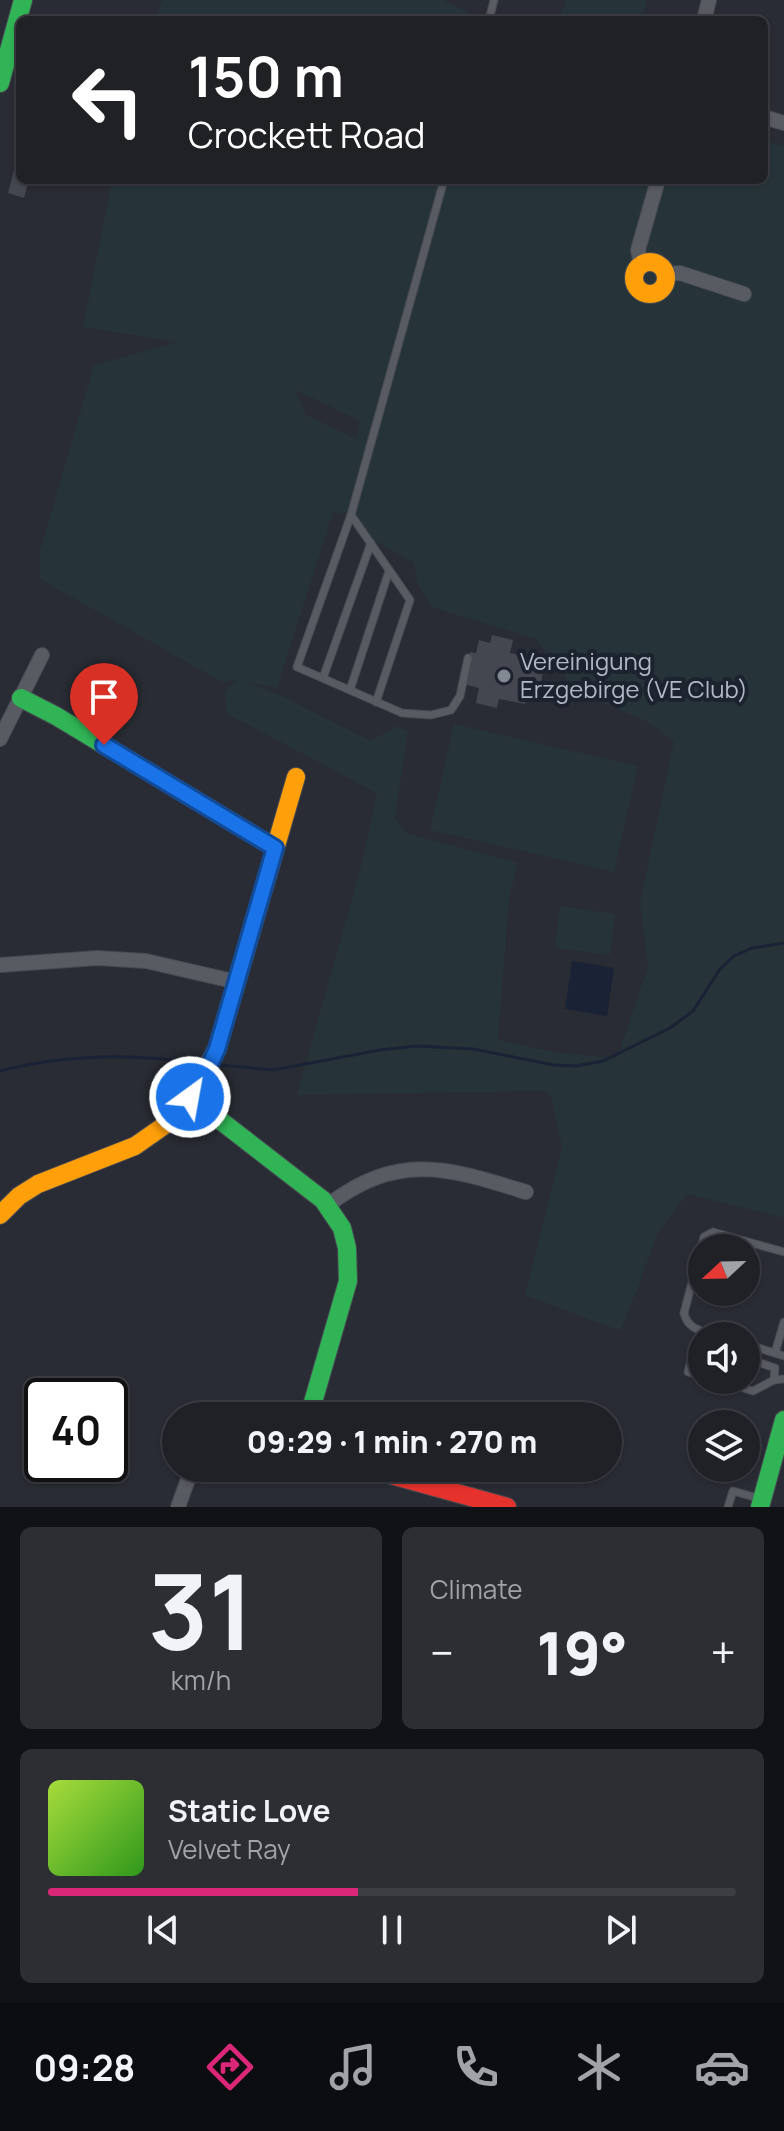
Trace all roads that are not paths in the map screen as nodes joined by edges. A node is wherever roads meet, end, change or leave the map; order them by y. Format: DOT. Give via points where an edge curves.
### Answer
graph roads {
  1 [pos="16,25"];
  2 [pos="0,83"];
  3 [pos="443,184"];
  4 [pos="657,184"];
  5 [pos="641,265"];
  6 [pos="666,274"];
  7 [pos="744,294"];
  8 [pos="351,515"];
  9 [pos="371,543"];
  10 [pos="389,571"];
  11 [pos="42,655"];
  12 [pos="468,658"];
  13 [pos="323,678"];
  14 [pos="350,690"];
  15 [pos="21,698"];
  16 [pos="376,702"];
  17 [pos="0,739"];
  18 [pos="296,777"];
  19 [pos="275,848"];
  20 [pos="0,965"];
  21 [pos="237,982"];
  22 [pos="190,1097"];
  23 [pos="526,1192"];
  24 [pos="328,1205"];
  25 [pos="0,1215"];
  26 [pos="784,1252"];
  27 [pos="784,1322"];
  28 [pos="688,1324"];
  29 [pos="760,1348"];
  30 [pos="780,1354"];
  31 [pos="760,1363"];
  32 [pos="784,1379"];
  33 [pos="774,1380"];
  34 [pos="760,1387"];
  35 [pos="313,1402"];
  36 [pos="784,1420"];
  37 [pos="187,1482"];
  38 [pos="415,1482"];
  39 [pos="761,1503"];
  40 [pos="498,1506"];
  41 [pos="178,1507"];
  42 [pos="728,1507"];
  1 -- 2 [label="street"];
  3 -- 8 [label="lane"];
  4 -- 5 [label="street" via="638,250"];
  5 -- 6 [label="street" via="658,264"];
  5 -- 6 [label="street" via="635,282 648,294 660,291"];
  6 -- 7 [label="street" via="680,273"];
  8 -- 9 [label="lane"];
  8 -- 13 [label="lane" via="297,667"];
  9 -- 10 [label="lane"];
  9 -- 13 [label="lane"];
  10 -- 14 [label="lane"];
  10 -- 16 [label="lane" via="410,600"];
  11 -- 15 [label="street"];
  12 -- 16 [label="lane" via="460,696 451,710 402,713"];
  13 -- 14 [label="lane"];
  14 -- 16 [label="lane"];
  15 -- 17 [label="street"];
  15 -- 19 [label="street"];
  18 -- 19 [label="street"];
  19 -- 21 [label="street"];
  20 -- 21 [label="street" via="97,958 146,961"];
  21 -- 22 [label="street" via="213,1061"];
  22 -- 24 [label="street"];
  22 -- 25 [label="street" via="133,1148 43,1181"];
  23 -- 24 [label="street" via="426,1168 370,1179"];
  24 -- 35 [label="street" via="346,1235 350,1265"];
  26 -- 28 [label="lane" via="713,1232 704,1237 684,1313"];
  27 -- 30 [label="lane"];
  29 -- 30 [label="lane"];
  31 -- 33 [label="lane" via="775,1368"];
  32 -- 33 [label="lane"];
  33 -- 34 [label="lane"];
  36 -- 39 [label="street"];
  37 -- 41 [label="street"];
  38 -- 40 [label="street"];
  39 -- 42 [label="lane" via="733,1491"];
}
